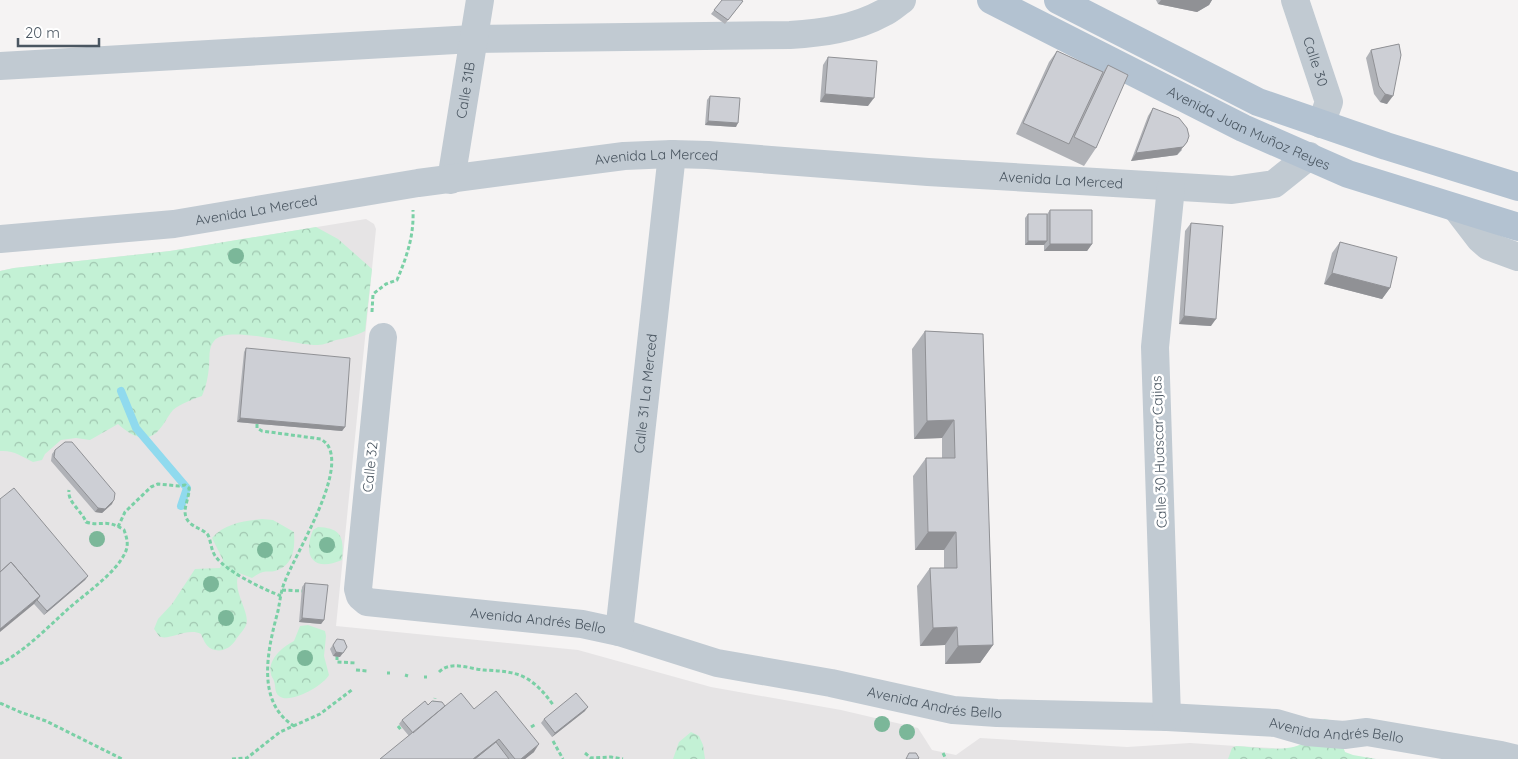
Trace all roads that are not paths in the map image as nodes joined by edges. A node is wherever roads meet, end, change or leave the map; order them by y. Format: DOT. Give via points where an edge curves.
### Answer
graph roads {
  1 [pos="480,0"];
  2 [pos="902,0"];
  3 [pos="991,0"];
  4 [pos="1058,0"];
  5 [pos="1295,0"];
  6 [pos="473,39"];
  7 [pos="0,66"];
  8 [pos="1321,124"];
  9 [pos="672,154"];
  10 [pos="1309,156"];
  11 [pos="451,180"];
  12 [pos="1171,187"];
  13 [pos="1518,187"];
  14 [pos="1457,209"];
  15 [pos="1518,227"];
  16 [pos="0,239"];
  17 [pos="1518,257"];
  18 [pos="383,337"];
  19 [pos="360,596"];
  20 [pos="619,632"];
  21 [pos="1167,716"];
  22 [pos="1517,759"];
  1 -- 6 [label="street, Calle 31B"];
  2 -- 6 [label="street" via="884,13 859,24 824,33"];
  3 -- 10 [label="main road, Avenida Juan Muñoz Reyes" via="1243,128"];
  4 -- 8 [label="main road, Avenida Juan Muñoz Reyes" via="1258,102"];
  5 -- 8 [label="street, Calle 30" via="1330,102"];
  6 -- 7 [label="street"];
  6 -- 11 [label="street, Calle 31B"];
  8 -- 10 [label="main road"];
  8 -- 13 [label="main road, Avenida Juan Muñoz Reyes"];
  9 -- 11 [label="street, Avenida La Merced" via="624,156"];
  9 -- 12 [label="street, Avenida La Merced"];
  9 -- 20 [label="street, Calle 31 La Merced"];
  10 -- 12 [label="street, Avenida La Merced" via="1274,184 1232,190"];
  10 -- 14 [label="main road, Avenida Juan Muñoz Reyes" via="1348,174"];
  11 -- 16 [label="street, Avenida La Merced" via="174,224"];
  12 -- 21 [label="street, Calle 30 Huascar Cajias" via="1155,347"];
  14 -- 15 [label="main road, Avenida Juan Muñoz Reyes"];
  14 -- 17 [label="street" via="1488,246"];
  18 -- 19 [label="street, Calle 32" via="358,589"];
  19 -- 20 [label="street, Avenida Andrés Bello" via="367,602 582,624"];
  20 -- 21 [label="street, Avenida Andrés Bello" via="718,663 831,683 953,710"];
  21 -- 22 [label="street, Avenida Andrés Bello" via="1276,723 1307,732 1344,736 1367,732"];
}
